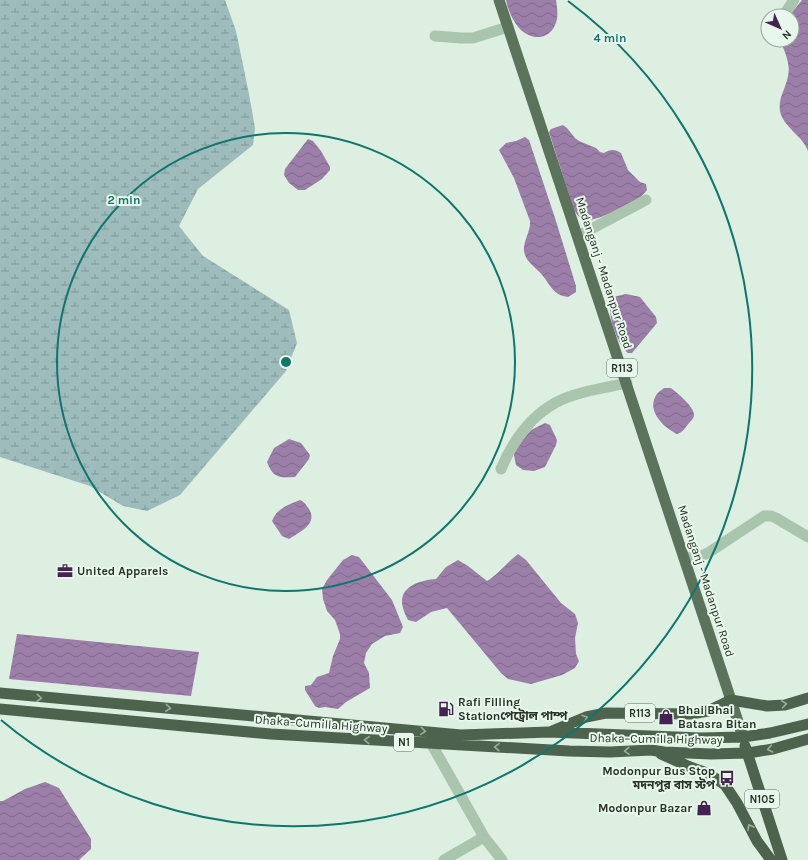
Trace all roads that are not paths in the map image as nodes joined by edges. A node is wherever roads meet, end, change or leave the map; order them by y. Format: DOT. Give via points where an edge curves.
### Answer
graph roads {
  1 [pos="499,0"];
  2 [pos="508,28"];
  3 [pos="435,36"];
  4 [pos="646,200"];
  5 [pos="578,236"];
  6 [pos="626,383"];
  7 [pos="501,469"];
  8 [pos="808,537"];
  9 [pos="684,558"];
  10 [pos="0,693"];
  11 [pos="808,698"];
  12 [pos="731,700"];
  13 [pos="0,710"];
  14 [pos="808,724"];
  15 [pos="549,732"];
  16 [pos="743,737"];
  17 [pos="808,739"];
  18 [pos="431,743"];
  19 [pos="651,750"];
  20 [pos="748,753"];
  21 [pos="484,837"];
  22 [pos="444,860"];
  23 [pos="502,860"];
  24 [pos="771,860"];
  25 [pos="782,860"];
  1 -- 2 [label="main road, Madanganj - Madanpur Road / R113"];
  2 -- 3 [label="street" via="473,38"];
  2 -- 5 [label="main road, Madanganj - Madanpur Road / R113"];
  4 -- 5 [label="street"];
  5 -- 6 [label="main road, Madanganj - Madanpur Road / R113"];
  6 -- 7 [label="street" via="572,396 549,407 512,445"];
  6 -- 9 [label="main road, Madanganj - Madanpur Road / R113"];
  8 -- 9 [label="street" via="776,518 764,516 708,553 699,557"];
  9 -- 12 [label="main road, Madanganj - Madanpur Road / R113"];
  10 -- 15 [label="highway, Dhaka–Cumilla Highway / N1, one-way" via="337,721 461,735"];
  12 -- 11 [label="highway, one-way" via="767,706"];
  15 -- 12 [label="highway, R113, one-way" via="586,717 606,713 691,714"];
  12 -- 16 [label="main road, Madanganj - Madanpur Road / R113"];
  18 -- 13 [label="highway, Dhaka–Cumilla Highway / N1, one-way" via="271,734"];
  14 -- 16 [label="highway, Dhaka–Cumilla Highway / N1"];
  15 -- 16 [label="highway, Dhaka–Cumilla Highway / N1" via="702,738"];
  16 -- 20 [label="highway, N105"];
  17 -- 20 [label="highway, Dhaka–Cumilla Highway / N1, one-way"];
  19 -- 18 [label="highway, Dhaka–Cumilla Highway / N1, one-way" via="569,751"];
  18 -- 21 [label="street"];
  19 -- 20 [label="highway, Dhaka–Cumilla Highway / N1" via="711,754"];
  24 -- 19 [label="highway, one-way" via="757,841 725,785 704,772"];
  20 -- 25 [label="highway, N105"];
  21 -- 22 [label="street"];
  21 -- 23 [label="street"];
}
